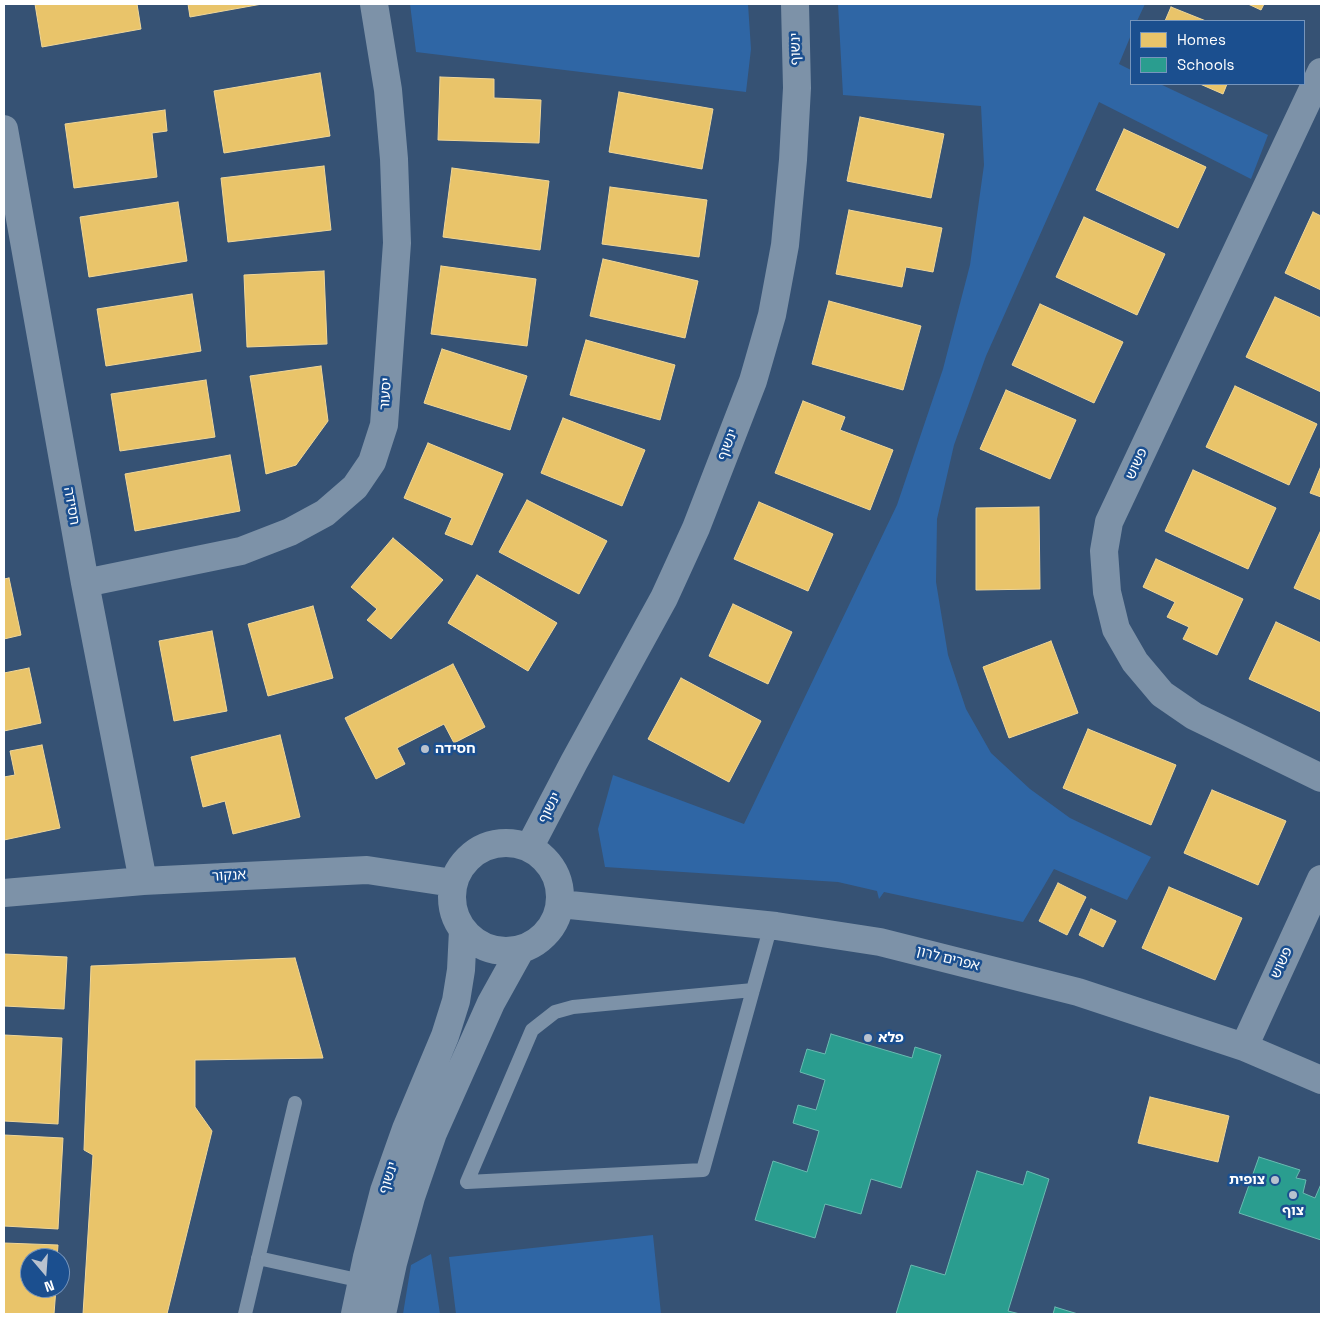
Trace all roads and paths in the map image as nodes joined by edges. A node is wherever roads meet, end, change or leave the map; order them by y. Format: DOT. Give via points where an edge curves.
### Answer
graph roads {
  1 [pos="374,4"];
  2 [pos="795,4"];
  3 [pos="1321,72"];
  4 [pos="4,130"];
  5 [pos="85,583"];
  6 [pos="1321,778"];
  7 [pos="529,848"];
  8 [pos="1321,880"];
  9 [pos="143,881"];
  10 [pos="453,883"];
  11 [pos="4,893"];
  12 [pos="560,904"];
  13 [pos="771,925"];
  14 [pos="463,930"];
  15 [pos="521,949"];
  16 [pos="753,990"];
  17 [pos="1244,1047"];
  18 [pos="1321,1080"];
  19 [pos="295,1103"];
  20 [pos="258,1258"];
  21 [pos="362,1282"];
  22 [pos="245,1314"];
  23 [pos="355,1314"];
  24 [pos="382,1314"];
  1 -- 5 [label="street, יסעור" via="388,90 397,243 384,425 372,462 355,486 325,513 290,532 241,551"];
  2 -- 7 [label="street, ינשוף" via="797,88 785,245 772,315 753,381 696,528 664,598"];
  3 -- 6 [label="street, פשוש" via="1109,522 1104,551 1107,592 1116,629 1135,662 1162,694 1194,716"];
  4 -- 5 [label="street, חסידה"];
  5 -- 9 [label="street, חסידה"];
  7 -- 10 [label="street" via="506,844 484,848 470,856"];
  7 -- 12 [label="street" via="553,871 559,886"];
  8 -- 17 [label="street, פשוש"];
  9 -- 10 [label="street, אנקור" via="367,870"];
  9 -- 11 [label="street, אנקור"];
  10 -- 14 [label="street" via="454,916"];
  12 -- 13 [label="street, אפרים לרון"];
  12 -- 15 [label="street" via="547,932"];
  13 -- 16 [label="lane"];
  13 -- 17 [label="street, אפרים לרון" via="880,942 993,970 1078,992"];
  14 -- 15 [label="street" via="474,941 490,949"];
  14 -- 21 [label="street, ינשוף" via="456,1001 384,1191"];
  15 -- 24 [label="street, ינשוף" via="491,1003 433,1133 411,1197"];
  16 -- 16 [label="lane" via="573,1007 555,1012 532,1030 467,1182 703,1170"];
  17 -- 18 [label="street, אפרים לרון"];
  19 -- 20 [label="lane"];
  20 -- 21 [label="lane"];
  20 -- 22 [label="lane"];
  21 -- 23 [label="street, ינשוף"];
}
